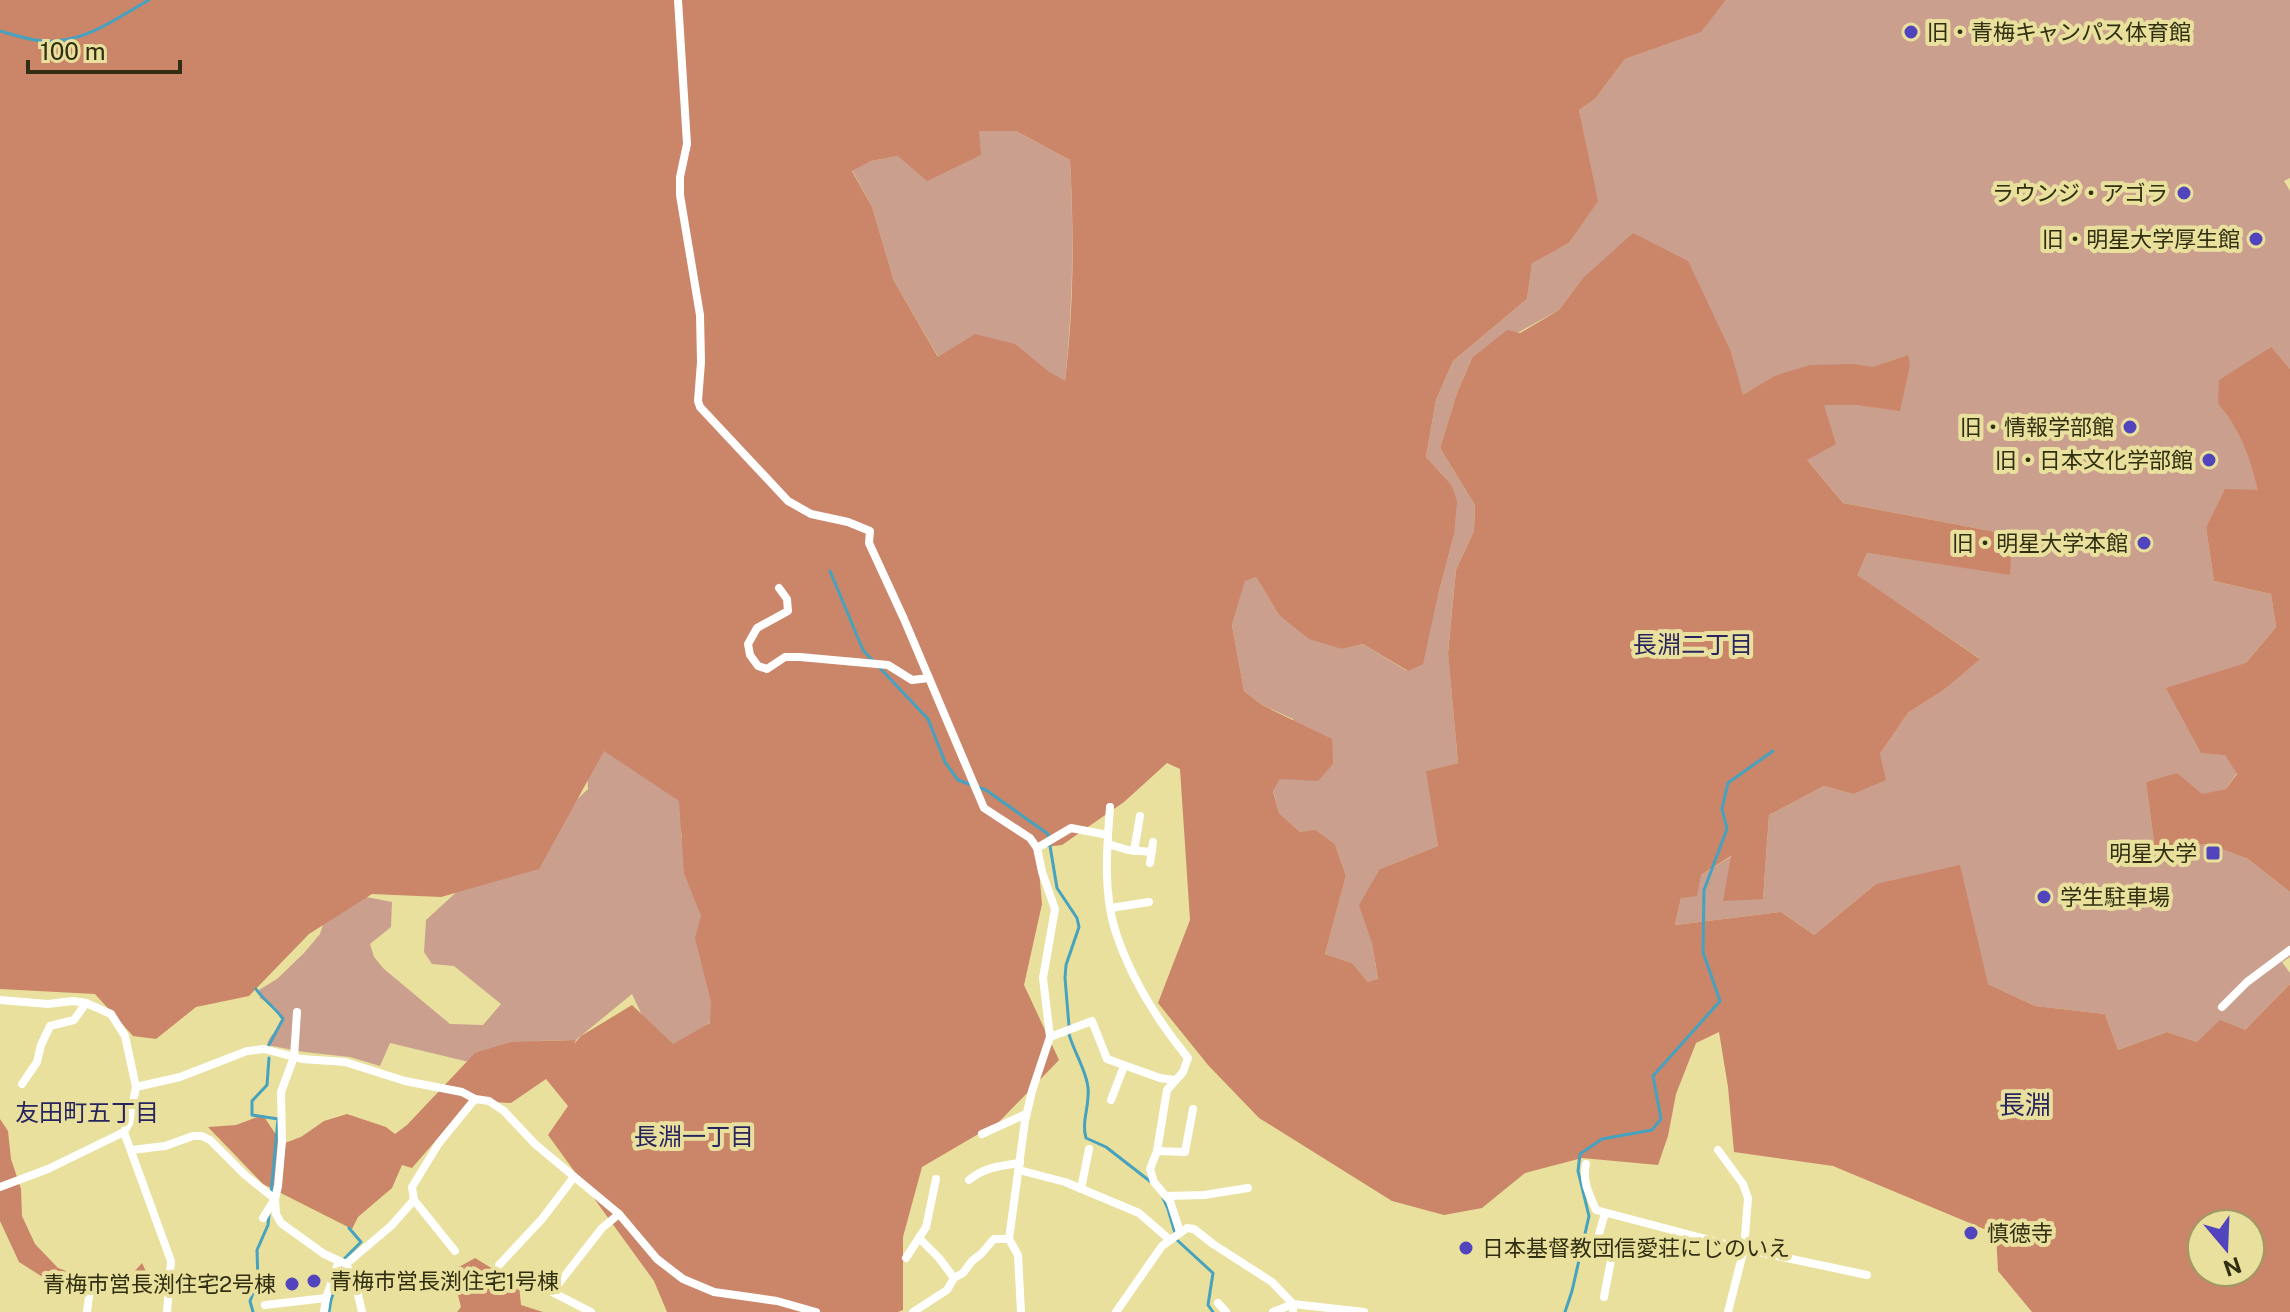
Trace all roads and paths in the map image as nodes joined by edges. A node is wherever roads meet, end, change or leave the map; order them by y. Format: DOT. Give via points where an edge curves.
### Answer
graph roads {
  1 [pos="678,0"];
  2 [pos="779,588"];
  3 [pos="929,678"];
  4 [pos="1110,807"];
  5 [pos="1140,816"];
  6 [pos="1108,840"];
  7 [pos="1037,848"];
  8 [pos="1134,851"];
  9 [pos="1150,863"];
  10 [pos="1149,902"];
  11 [pos="1111,908"];
  12 [pos="2290,950"];
  13 [pos="0,1000"];
  14 [pos="86,1003"];
  15 [pos="2222,1007"];
  16 [pos="297,1012"];
  17 [pos="1050,1037"];
  18 [pos="294,1057"];
  19 [pos="1124,1066"];
  20 [pos="1174,1080"];
  21 [pos="22,1084"];
  22 [pos="136,1087"];
  23 [pos="475,1099"];
  24 [pos="1111,1100"];
  25 [pos="1193,1109"];
  26 [pos="1026,1114"];
  27 [pos="124,1132"];
  28 [pos="982,1134"];
  29 [pos="1089,1149"];
  30 [pos="132,1150"];
  31 [pos="1718,1150"];
  32 [pos="1157,1151"];
  33 [pos="1586,1164"];
  34 [pos="1019,1167"];
  35 [pos="574,1177"];
  36 [pos="936,1179"];
  37 [pos="969,1180"];
  38 [pos="0,1187"];
  39 [pos="1248,1188"];
  40 [pos="1081,1189"];
  41 [pos="1166,1196"];
  42 [pos="274,1199"];
  43 [pos="414,1200"];
  44 [pos="1605,1213"];
  45 [pos="619,1214"];
  46 [pos="263,1218"];
  47 [pos="1180,1232"];
  48 [pos="919,1238"];
  49 [pos="1009,1239"];
  50 [pos="1170,1240"];
  51 [pos="1744,1249"];
  52 [pos="455,1251"];
  53 [pos="906,1258"];
  54 [pos="343,1262"];
  55 [pos="499,1265"];
  56 [pos="1867,1275"];
  57 [pos="954,1278"];
  58 [pos="89,1296"];
  59 [pos="1604,1297"];
  60 [pos="326,1298"];
  61 [pos="1218,1303"];
  62 [pos="265,1305"];
  63 [pos="1293,1308"];
  64 [pos="87,1312"];
  65 [pos="167,1312"];
  66 [pos="324,1312"];
  67 [pos="362,1312"];
  68 [pos="591,1312"];
  69 [pos="816,1312"];
  70 [pos="913,1312"];
  71 [pos="1021,1312"];
  72 [pos="1116,1312"];
  73 [pos="1226,1312"];
  74 [pos="1273,1312"];
  75 [pos="1364,1312"];
  76 [pos="1728,1312"];
  1 -- 3 [label="street" via="687,144 680,195 700,315 700,407 788,501 811,514 870,531 869,543"];
  2 -- 3 [label="street" via="788,611 757,628 748,644 758,666 767,669 785,657 800,657 888,665 912,680"];
  3 -- 7 [label="street" via="984,808 1022,831"];
  4 -- 6 [label="street"];
  5 -- 8 [label="street"];
  6 -- 7 [label="street" via="1071,828"];
  6 -- 8 [label="street"];
  6 -- 11 [label="street"];
  7 -- 17 [label="street" via="1055,909 1043,978"];
  8 -- 9 [label="street" via="1152,847"];
  10 -- 11 [label="street"];
  11 -- 20 [label="street" via="1138,985 1188,1058"];
  12 -- 15 [label="street"];
  13 -- 14 [label="street"];
  14 -- 21 [label="street" via="74,1020 50,1026"];
  14 -- 22 [label="street" via="111,1014 125,1036"];
  16 -- 18 [label="street"];
  17 -- 19 [label="street" via="1092,1021 1107,1059"];
  17 -- 26 [label="street"];
  18 -- 22 [label="street" via="255,1049"];
  18 -- 23 [label="street" via="345,1062"];
  18 -- 42 [label="street" via="281,1092"];
  19 -- 20 [label="street"];
  19 -- 24 [label="street"];
  20 -- 32 [label="street" via="1167,1090"];
  22 -- 27 [label="street"];
  23 -- 35 [label="street" via="504,1111"];
  23 -- 43 [label="street" via="412,1187"];
  25 -- 32 [label="street" via="1185,1152"];
  26 -- 28 [label="street"];
  26 -- 34 [label="street"];
  27 -- 30 [label="street"];
  27 -- 38 [label="street"];
  29 -- 40 [label="street"];
  30 -- 42 [label="street" via="202,1136"];
  30 -- 65 [label="street" via="171,1261"];
  31 -- 51 [label="street" via="1748,1198"];
  32 -- 41 [label="street" via="1150,1169"];
  33 -- 44 [label="street" via="1587,1190 1596,1210"];
  34 -- 37 [label="street" via="991,1167"];
  34 -- 40 [label="street"];
  34 -- 49 [label="street"];
  35 -- 45 [label="street"];
  35 -- 55 [label="street"];
  36 -- 48 [label="street"];
  39 -- 41 [label="street"];
  40 -- 50 [label="street" via="1139,1213"];
  41 -- 47 [label="street"];
  42 -- 46 [label="street"];
  42 -- 54 [label="street" via="281,1223"];
  43 -- 52 [label="street"];
  43 -- 54 [label="street" via="391,1226"];
  44 -- 51 [label="street"];
  44 -- 59 [label="street" via="1596,1245 1612,1255"];
  45 -- 68 [label="street" via="552,1292"];
  45 -- 69 [label="street" via="657,1259 694,1285"];
  47 -- 50 [label="street"];
  47 -- 63 [label="street" via="1194,1229 1272,1282"];
  48 -- 53 [label="street"];
  48 -- 57 [label="street"];
  49 -- 57 [label="street" via="994,1239"];
  49 -- 71 [label="street" via="1018,1255"];
  50 -- 72 [label="street"];
  51 -- 56 [label="street"];
  51 -- 76 [label="street"];
  54 -- 60 [label="street"];
  54 -- 67 [label="street"];
  57 -- 70 [label="street" via="947,1290"];
  58 -- 64 [label="street"];
  60 -- 62 [label="street"];
  60 -- 66 [label="street"];
  61 -- 73 [label="street"];
  63 -- 74 [label="street"];
  63 -- 75 [label="street"];
}
